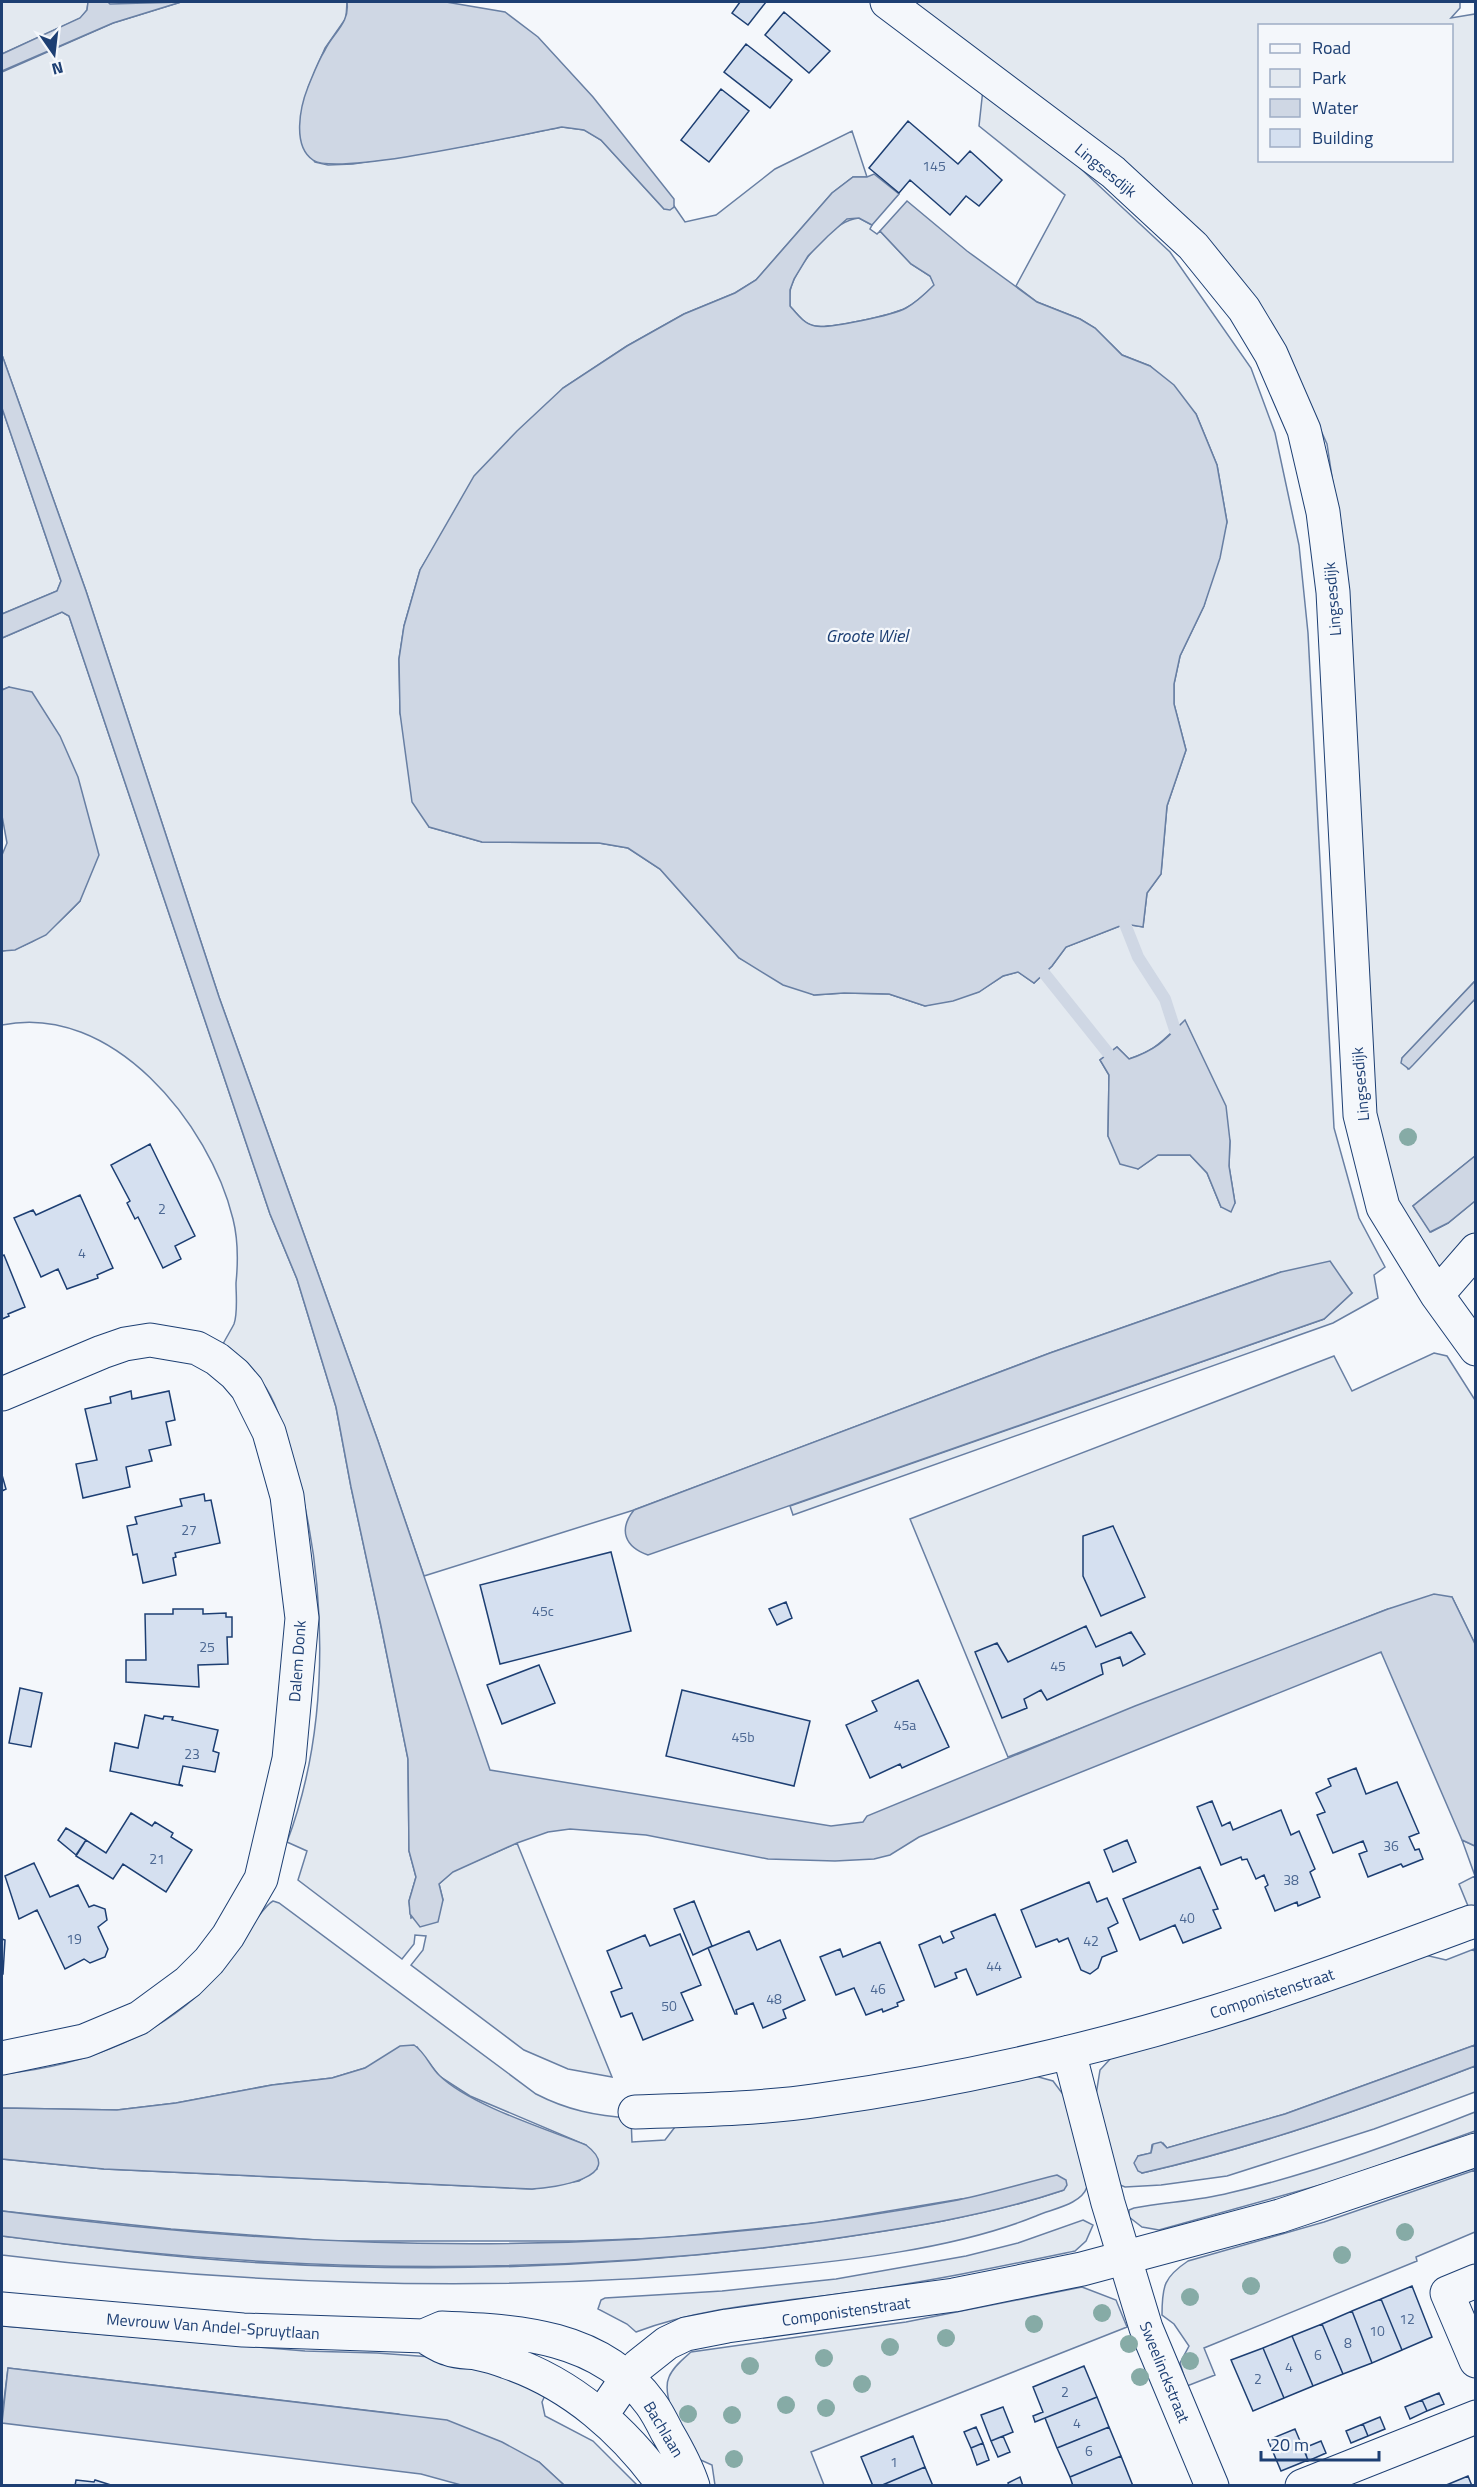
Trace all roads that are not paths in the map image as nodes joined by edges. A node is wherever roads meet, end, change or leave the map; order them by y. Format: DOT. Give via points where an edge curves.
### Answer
graph roads {
  1 [pos="887,2"];
  2 [pos="1476,1250"];
  3 [pos="1437,1295"];
  4 [pos="1476,1349"];
  5 [pos="2,1394"];
  6 [pos="1471,1922"];
  7 [pos="1069,2052"];
  8 [pos="2,2058"];
  9 [pos="635,2112"];
  10 [pos="1476,2150"];
  11 [pos="1123,2257"];
  12 [pos="1476,2281"];
  13 [pos="2,2309"];
  14 [pos="424,2336"];
  15 [pos="1476,2361"];
  16 [pos="627,2378"];
  17 [pos="601,2416"];
  18 [pos="1476,2417"];
  19 [pos="664,2486"];
  20 [pos="693,2486"];
  21 [pos="1212,2486"];
  22 [pos="1302,2486"];
  1 -- 3 [label="street, Lingsesdijk" via="1113,172 1193,246 1244,309 1271,354 1304,430 1323,512 1333,592 1360,1115 1383,1208"];
  2 -- 3 [label="street"];
  3 -- 4 [label="street, Lingsesdijk"];
  5 -- 8 [label="street, Dalem Donk" via="125,1344 150,1340 197,1348 217,1359 247,1388 269,1432 287,1496 302,1618 289,1759 261,1879 228,1936 188,1982 139,2018 84,2041"];
  6 -- 7 [label="street, Componistenstraat" via="1216,2012"];
  7 -- 9 [label="street, Componistenstraat" via="931,2082 819,2100"];
  7 -- 11 [label="street"];
  10 -- 11 [label="street, Componistenstraat" via="1280,2216"];
  11 -- 16 [label="street, Componistenstraat" via="954,2295 699,2331 667,2343"];
  11 -- 21 [label="street, Sweelinckstraat" via="1146,2328"];
  12 -- 15 [label="street" via="1447,2293"];
  13 -- 14 [label="street, Mevrouw Van Andel-Spruytlaan" via="243,2330"];
  14 -- 16 [label="street, Mevrouw Van Andel-Spruytlaan" via="442,2328 553,2339 598,2357"];
  14 -- 17 [label="street, Mevrouw Van Andel-Spruytlaan" via="448,2349 531,2371"];
  16 -- 17 [label="street, Componistenstraat"];
  16 -- 20 [label="street, Bachlaan" via="650,2403"];
  17 -- 19 [label="street, Bachlaan" via="627,2439"];
  18 -- 22 [label="street"];
}
